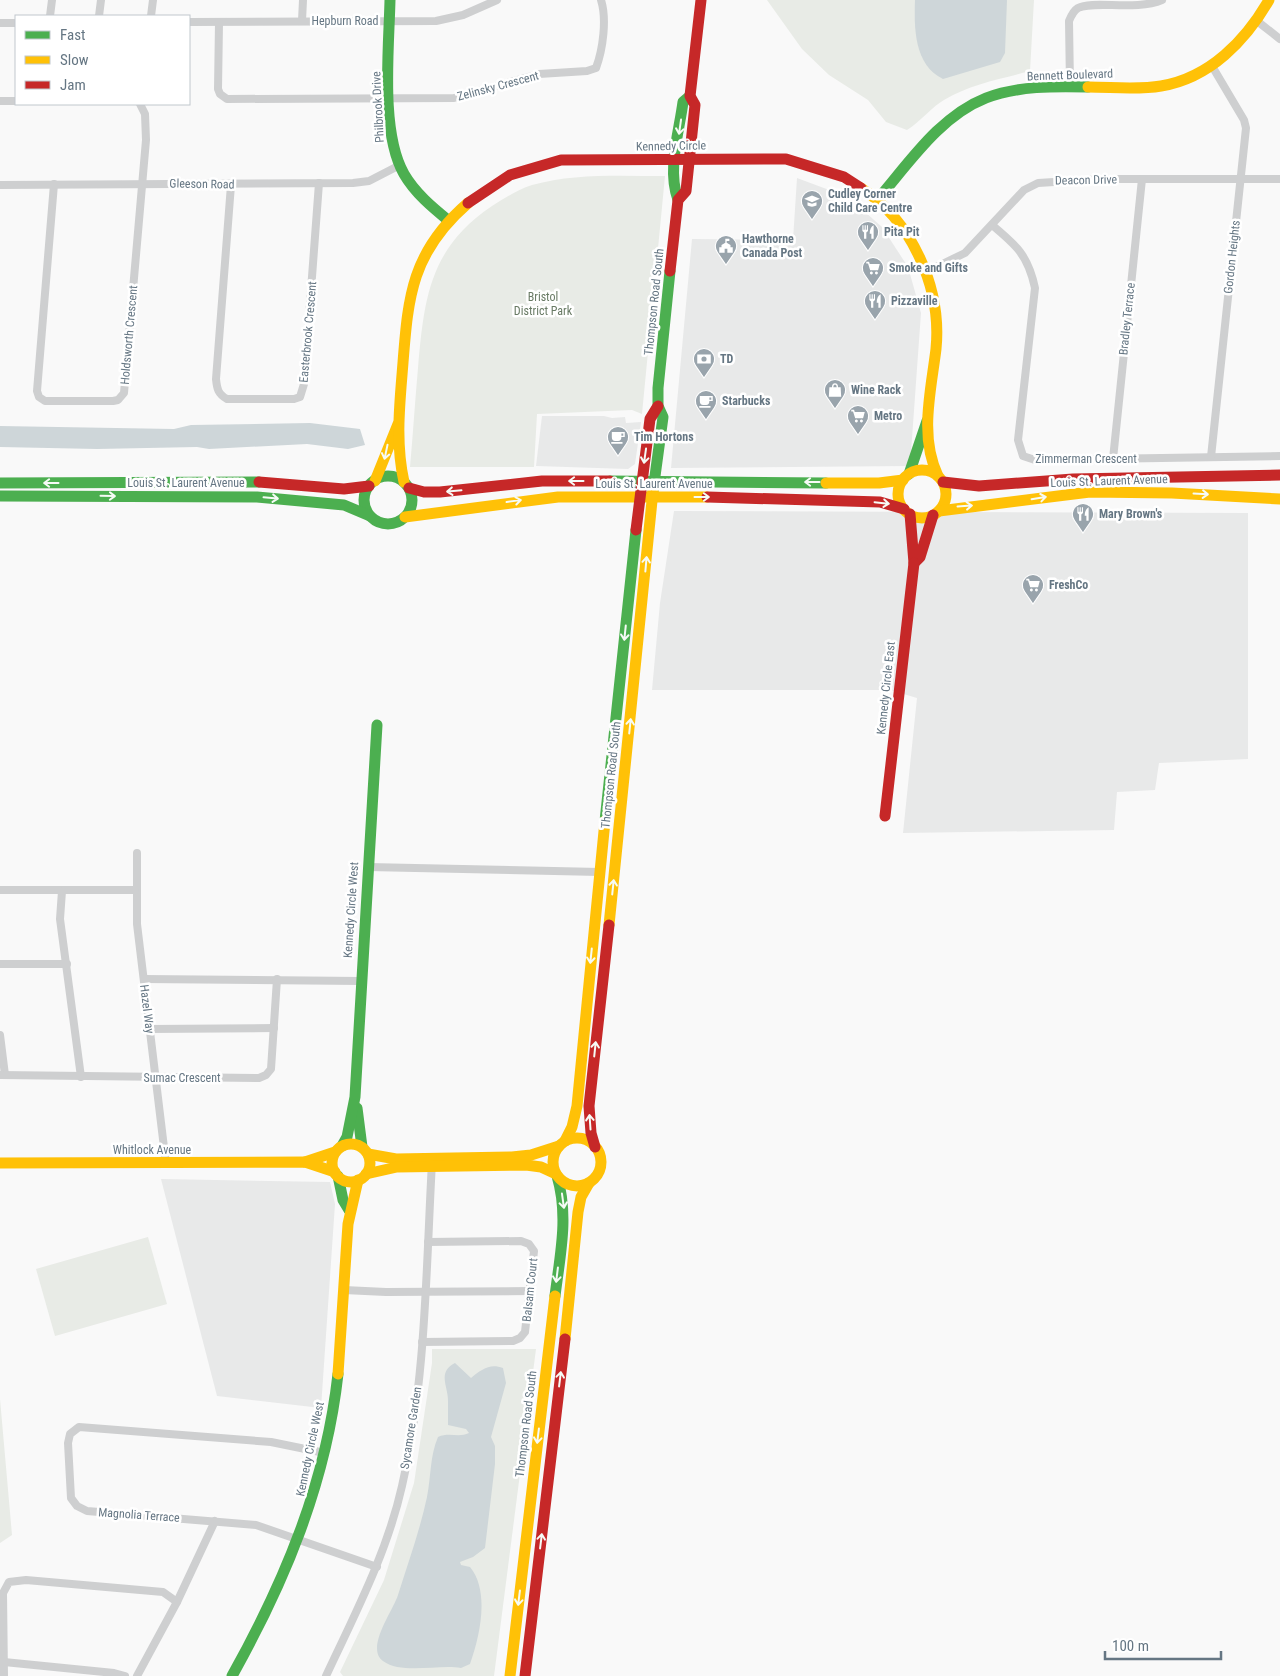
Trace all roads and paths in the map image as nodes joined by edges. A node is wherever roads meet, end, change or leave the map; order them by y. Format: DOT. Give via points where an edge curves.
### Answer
graph roads {
  1 [pos="52,0"];
  2 [pos="101,0"];
  3 [pos="153,0"];
  4 [pos="303,0"];
  5 [pos="390,0"];
  6 [pos="497,0"];
  7 [pos="601,0"];
  8 [pos="701,0"];
  9 [pos="1162,0"];
  10 [pos="1269,0"];
  11 [pos="50,15"];
  12 [pos="100,15"];
  13 [pos="151,15"];
  14 [pos="302,21"];
  15 [pos="390,21"];
  16 [pos="1257,21"];
  17 [pos="190,22"];
  18 [pos="219,22"];
  19 [pos="0,23"];
  20 [pos="15,23"];
  21 [pos="1280,39"];
  22 [pos="1212,66"];
  23 [pos="1070,86"];
  24 [pos="690,96"];
  25 [pos="390,100"];
  26 [pos="15,101"];
  27 [pos="0,102"];
  28 [pos="140,105"];
  29 [pos="676,160"];
  30 [pos="689,160"];
  31 [pos="400,165"];
  32 [pos="1142,179"];
  33 [pos="1240,179"];
  34 [pos="1280,179"];
  35 [pos="320,183"];
  36 [pos="54,184"];
  37 [pos="142,184"];
  38 [pos="0,185"];
  39 [pos="232,185"];
  40 [pos="878,199"];
  41 [pos="678,200"];
  42 [pos="449,221"];
  43 [pos="992,225"];
  44 [pos="926,272"];
  45 [pos="658,406"];
  46 [pos="927,421"];
  47 [pos="398,424"];
  48 [pos="1280,456"];
  49 [pos="1211,457"];
  50 [pos="1113,459"];
  51 [pos="1280,475"];
  52 [pos="906,477"];
  53 [pos="940,479"];
  54 [pos="642,481"];
  55 [pos="655,481"];
  56 [pos="0,484"];
  57 [pos="372,484"];
  58 [pos="406,485"];
  59 [pos="0,496"];
  60 [pos="640,498"];
  61 [pos="653,498"];
  62 [pos="1280,499"];
  63 [pos="907,512"];
  64 [pos="936,513"];
  65 [pos="370,516"];
  66 [pos="405,517"];
  67 [pos="914,563"];
  68 [pos="377,725"];
  69 [pos="885,816"];
  70 [pos="137,853"];
  71 [pos="368,867"];
  72 [pos="600,872"];
  73 [pos="0,890"];
  74 [pos="135,890"];
  75 [pos="62,891"];
  76 [pos="0,964"];
  77 [pos="67,964"];
  78 [pos="144,979"];
  79 [pos="277,979"];
  80 [pos="361,981"];
  81 [pos="274,1028"];
  82 [pos="150,1029"];
  83 [pos="0,1035"];
  84 [pos="2,1075"];
  85 [pos="81,1077"];
  86 [pos="156,1078"];
  87 [pos="355,1097"];
  88 [pos="562,1144"];
  89 [pos="595,1147"];
  90 [pos="338,1149"];
  91 [pos="365,1151"];
  92 [pos="305,1162"];
  93 [pos="432,1162"];
  94 [pos="0,1163"];
  95 [pos="166,1164"];
  96 [pos="336,1174"];
  97 [pos="556,1175"];
  98 [pos="362,1177"];
  99 [pos="589,1183"];
  100 [pos="349,1210"];
  101 [pos="428,1242"];
  102 [pos="344,1290"];
  103 [pos="425,1291"];
  104 [pos="530,1291"];
  105 [pos="422,1342"];
  106 [pos="324,1454"];
  107 [pos="215,1521"];
  108 [pos="300,1539"];
  109 [pos="377,1567"];
  110 [pos="177,1602"];
  111 [pos="4,1662"];
  112 [pos="4,1676"];
  113 [pos="125,1676"];
  114 [pos="137,1676"];
  115 [pos="232,1676"];
  116 [pos="326,1676"];
  117 [pos="510,1676"];
  118 [pos="525,1676"];
  1 -- 11 [label="street"];
  2 -- 12 [label="street"];
  3 -- 13 [label="street"];
  4 -- 14 [label="street"];
  5 -- 15 [label="main road, Philbrook Drive"];
  6 -- 15 [label="street, Hepburn Road" via="463,15 436,21"];
  7 -- 25 [label="street, Zelinsky Crescent" via="600,59 596,68 539,74 463,97"];
  8 -- 24 [label="main road, Thompson Road South"];
  9 -- 23 [label="street" via="1143,6 1085,6 1074,11 1070,21"];
  10 -- 16 [label="main road, Bennett Boulevard"];
  14 -- 15 [label="street, Hepburn Road"];
  14 -- 18 [label="street, Hepburn Road"];
  15 -- 25 [label="main road, Philbrook Drive"];
  16 -- 21 [label="street"];
  16 -- 22 [label="main road, Bennett Boulevard" via="1227,55"];
  17 -- 18 [label="street, Hepburn Road"];
  18 -- 25 [label="street" via="218,89 227,99"];
  19 -- 20 [label="street"];
  22 -- 23 [label="main road, Bennett Boulevard" via="1162,86"];
  22 -- 33 [label="street, Gordon Heights" via="1245,124"];
  23 -- 40 [label="main road, Bennett Boulevard" via="1022,90 986,98 970,106 943,128"];
  24 -- 29 [label="main road, Thompson Road South, one-way" via="684,102"];
  24 -- 30 [label="main road, Thompson Road South" via="695,105"];
  25 -- 31 [label="main road, Philbrook Drive" via="394,148"];
  26 -- 27 [label="street"];
  28 -- 37 [label="street" via="145,114 146,140"];
  29 -- 30 [label="main road, Kennedy Circle"];
  29 -- 41 [label="main road, Thompson Road South" via="673,192"];
  29 -- 42 [label="main road, Kennedy Circle" via="561,160 530,167 476,196"];
  30 -- 40 [label="main road, Kennedy Circle" via="786,159 844,177"];
  30 -- 41 [label="main road, Thompson Road South" via="686,191"];
  31 -- 35 [label="street, Gleeson Road" via="368,181"];
  31 -- 42 [label="main road, Philbrook Drive" via="422,198"];
  32 -- 33 [label="street, Deacon Drive"];
  32 -- 43 [label="street, Deacon Drive" via="1038,183 1024,190"];
  32 -- 50 [label="street, Bradley Terrace"];
  33 -- 34 [label="street, Deacon Drive"];
  33 -- 49 [label="street, Gordon Heights"];
  35 -- 39 [label="street, Gleeson Road"];
  35 -- 39 [label="street, Easterbrook Crescent" via="304,384 300,397 294,399 227,399 217,390"];
  36 -- 37 [label="street, Gleeson Road"];
  36 -- 37 [label="street, Holdsworth Crescent" via="36,391 38,397 45,401 112,401 124,393"];
  36 -- 38 [label="street, Gleeson Road"];
  37 -- 39 [label="street, Gleeson Road"];
  40 -- 44 [label="main road, Kennedy Circle" via="911,241"];
  41 -- 45 [label="main road, Thompson Road South"];
  42 -- 47 [label="main road, Kennedy Circle" via="420,260 412,284 407,308"];
  43 -- 44 [label="street, Deacon Drive" via="965,253"];
  43 -- 50 [label="street, Zimmerman Crescent" via="1014,244 1030,267 1035,288 1018,440 1020,452 1035,460"];
  44 -- 46 [label="main road, Kennedy Circle" via="934,304 936,346"];
  45 -- 54 [label="main road, Thompson Road South, one-way" via="650,419"];
  45 -- 55 [label="main road, Thompson Road South" via="663,418"];
  46 -- 52 [label="main road, Kennedy Circle" via="920,435 913,466"];
  46 -- 53 [label="main road, Kennedy Circle" via="931,461"];
  47 -- 57 [label="main road, Kennedy Circle, one-way" via="389,437 381,472"];
  47 -- 58 [label="main road, Kennedy Circle" via="399,459"];
  48 -- 49 [label="street, Zimmerman Crescent"];
  49 -- 50 [label="street, Zimmerman Crescent"];
  51 -- 53 [label="main road, Louis St. Laurent Avenue" via="1073,479 979,486"];
  52 -- 53 [label="main road" via="923,470"];
  52 -- 55 [label="main road, Louis St. Laurent Avenue, one-way" via="879,483"];
  52 -- 63 [label="main road" via="899,494"];
  53 -- 64 [label="main road" via="946,497"];
  54 -- 55 [label="main road, Louis St. Laurent Avenue"];
  54 -- 58 [label="main road, Louis St. Laurent Avenue, one-way" via="542,481 433,493"];
  54 -- 60 [label="main road, Thompson Road South"];
  55 -- 61 [label="main road, Thompson Road South"];
  57 -- 56 [label="main road, Louis St. Laurent Avenue, one-way" via="344,489 255,482"];
  57 -- 58 [label="main road" via="389,477"];
  57 -- 65 [label="main road" via="365,501"];
  58 -- 66 [label="main road" via="412,503"];
  59 -- 65 [label="main road, Louis St. Laurent Avenue, one-way" via="257,497 344,505"];
  60 -- 61 [label="main road, Louis St. Laurent Avenue"];
  66 -- 60 [label="main road, Louis St. Laurent Avenue, one-way" via="529,499"];
  60 -- 72 [label="main road, Thompson Road South, one-way"];
  61 -- 63 [label="main road, Louis St. Laurent Avenue, one-way" via="767,497 880,502"];
  89 -- 61 [label="main road, Thompson Road South, one-way" via="589,1106"];
  64 -- 62 [label="main road, Louis St. Laurent Avenue, one-way" via="960,506 1063,494 1176,493"];
  63 -- 64 [label="main road" via="925,517"];
  63 -- 67 [label="main road, Kennedy Circle East"];
  64 -- 67 [label="main road, Kennedy Circle East" via="920,557"];
  65 -- 66 [label="main road" via="376,521 391,524"];
  67 -- 69 [label="main road, Kennedy Circle East"];
  68 -- 71 [label="main road, Kennedy Circle West"];
  70 -- 74 [label="street, Hazel Way"];
  71 -- 72 [label="street"];
  71 -- 80 [label="main road, Kennedy Circle West"];
  72 -- 88 [label="main road, Thompson Road South, one-way" via="576,1119"];
  73 -- 75 [label="street"];
  74 -- 75 [label="street"];
  74 -- 78 [label="street, Hazel Way"];
  75 -- 77 [label="street" via="60,919"];
  76 -- 77 [label="street"];
  77 -- 85 [label="street"];
  78 -- 79 [label="street"];
  78 -- 82 [label="street, Hazel Way"];
  79 -- 80 [label="street"];
  79 -- 81 [label="street, Sumac Crescent"];
  80 -- 87 [label="main road, Kennedy Circle West"];
  81 -- 82 [label="street"];
  81 -- 86 [label="street, Sumac Crescent" via="271,1069 259,1078"];
  82 -- 86 [label="street, Hazel Way"];
  83 -- 84 [label="street"];
  84 -- 85 [label="street, Sumac Crescent"];
  85 -- 86 [label="street, Sumac Crescent"];
  86 -- 95 [label="street, Hazel Way"];
  87 -- 90 [label="main road, Kennedy Circle West" via="347,1137"];
  87 -- 91 [label="main road, Kennedy Circle West"];
  88 -- 89 [label="main road" via="581,1138"];
  88 -- 93 [label="main road" via="531,1155"];
  88 -- 97 [label="main road" via="553,1159"];
  89 -- 99 [label="main road" via="601,1162 600,1170"];
  90 -- 91 [label="main road" via="352,1144"];
  90 -- 92 [label="main road, Whitlock Avenue"];
  90 -- 96 [label="main road" via="332,1162"];
  91 -- 93 [label="main road" via="396,1159"];
  91 -- 98 [label="main road" via="370,1164"];
  92 -- 95 [label="main road, Whitlock Avenue"];
  92 -- 96 [label="main road, Whitlock Avenue"];
  93 -- 97 [label="main road" via="532,1165"];
  93 -- 98 [label="main road"];
  93 -- 101 [label="street, Sycamore Garden"];
  94 -- 95 [label="main road, Whitlock Avenue"];
  96 -- 98 [label="main road" via="348,1181"];
  96 -- 100 [label="main road, Kennedy Circle West"];
  97 -- 99 [label="main road" via="577,1185"];
  97 -- 117 [label="main road, Thompson Road South, one-way" via="563,1196 564,1218"];
  98 -- 100 [label="main road, Kennedy Circle West"];
  118 -- 99 [label="main road, one-way" via="578,1206"];
  100 -- 102 [label="main road, Kennedy Circle West"];
  101 -- 103 [label="street, Sycamore Garden"];
  101 -- 104 [label="street, Balsam Court" via="521,1241 529,1244 534,1251"];
  102 -- 103 [label="street"];
  102 -- 106 [label="main road, Kennedy Circle West" via="337,1380"];
  103 -- 104 [label="street"];
  103 -- 105 [label="street, Sycamore Garden"];
  104 -- 105 [label="street, Balsam Court" via="525,1332 520,1338 513,1341"];
  105 -- 109 [label="street, Sycamore Garden" via="416,1414 401,1488"];
  106 -- 107 [label="street, Magnolia Terrace" via="271,1442 108,1429 79,1427 70,1434 71,1498 77,1506 86,1511"];
  106 -- 108 [label="main road, Kennedy Circle West"];
  107 -- 108 [label="street, Magnolia Terrace" via="256,1525"];
  107 -- 110 [label="street"];
  108 -- 109 [label="street, Magnolia Terrace"];
  108 -- 115 [label="main road, Kennedy Circle West" via="273,1603"];
  109 -- 116 [label="street, Sycamore Garden"];
  110 -- 111 [label="street" via="163,1592 26,1580 9,1582 2,1593"];
  110 -- 114 [label="street"];
  111 -- 112 [label="street"];
  111 -- 113 [label="street" via="114,1672"];
}
